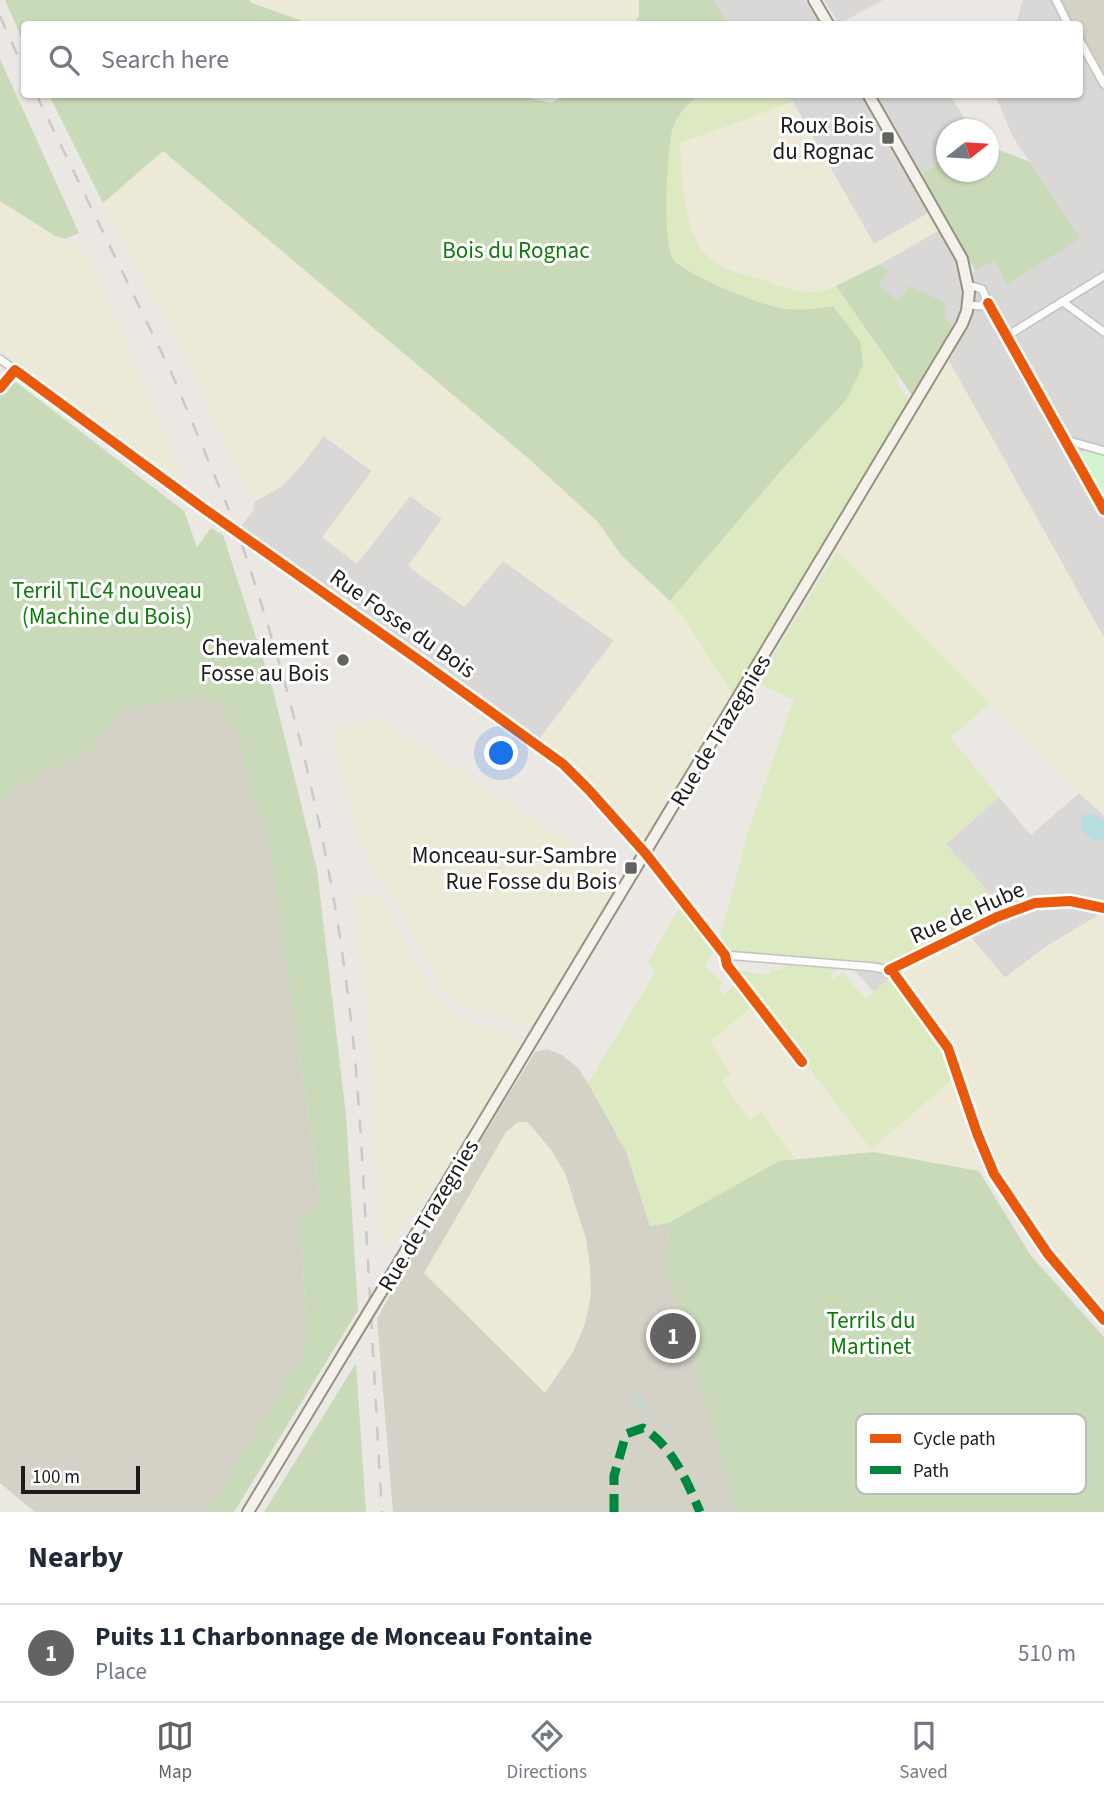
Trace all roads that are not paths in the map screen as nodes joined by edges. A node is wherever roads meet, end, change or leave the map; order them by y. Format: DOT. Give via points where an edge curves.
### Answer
graph roads {
  1 [pos="814,0"];
  2 [pos="1056,0"];
  3 [pos="826,21"];
  4 [pos="1066,21"];
  5 [pos="1083,46"];
  6 [pos="1104,84"];
  7 [pos="870,98"];
  8 [pos="1104,276"];
  9 [pos="968,285"];
  10 [pos="1063,302"];
  11 [pos="988,303"];
  12 [pos="968,305"];
  13 [pos="1104,332"];
  14 [pos="1007,336"];
  15 [pos="0,359"];
  16 [pos="1066,440"];
  17 [pos="1104,451"];
  18 [pos="1104,510"];
  19 [pos="646,854"];
  20 [pos="1104,908"];
  21 [pos="724,955"];
  22 [pos="802,1062"];
  23 [pos="248,1512"];
  1 -- 3 [label="main road"];
  2 -- 4 [label="street"];
  5 -- 6 [label="street"];
  7 -- 9 [label="main road, Rue de Trazegnies" via="960,253"];
  8 -- 10 [label="street"];
  9 -- 11 [label="street" via="982,289"];
  9 -- 12 [label="main road, Rue de Trazegnies"];
  10 -- 13 [label="street"];
  10 -- 14 [label="street"];
  11 -- 12 [label="street"];
  11 -- 14 [label="street"];
  12 -- 19 [label="main road, Rue de Trazegnies" via="953,342"];
  14 -- 16 [label="street"];
  15 -- 19 [label="street, Rue Fosse du Bois" via="547,752 589,790"];
  16 -- 17 [label="street"];
  16 -- 18 [label="street"];
  19 -- 21 [label="street, Rue Fosse du Bois"];
  19 -- 23 [label="main road, Rue de Trazegnies, bridge"];
  20 -- 21 [label="street, Rue de Hube" via="1070,901 1035,903 997,917 892,972"];
  21 -- 22 [label="street, Rue Fosse du Bois"];
}
